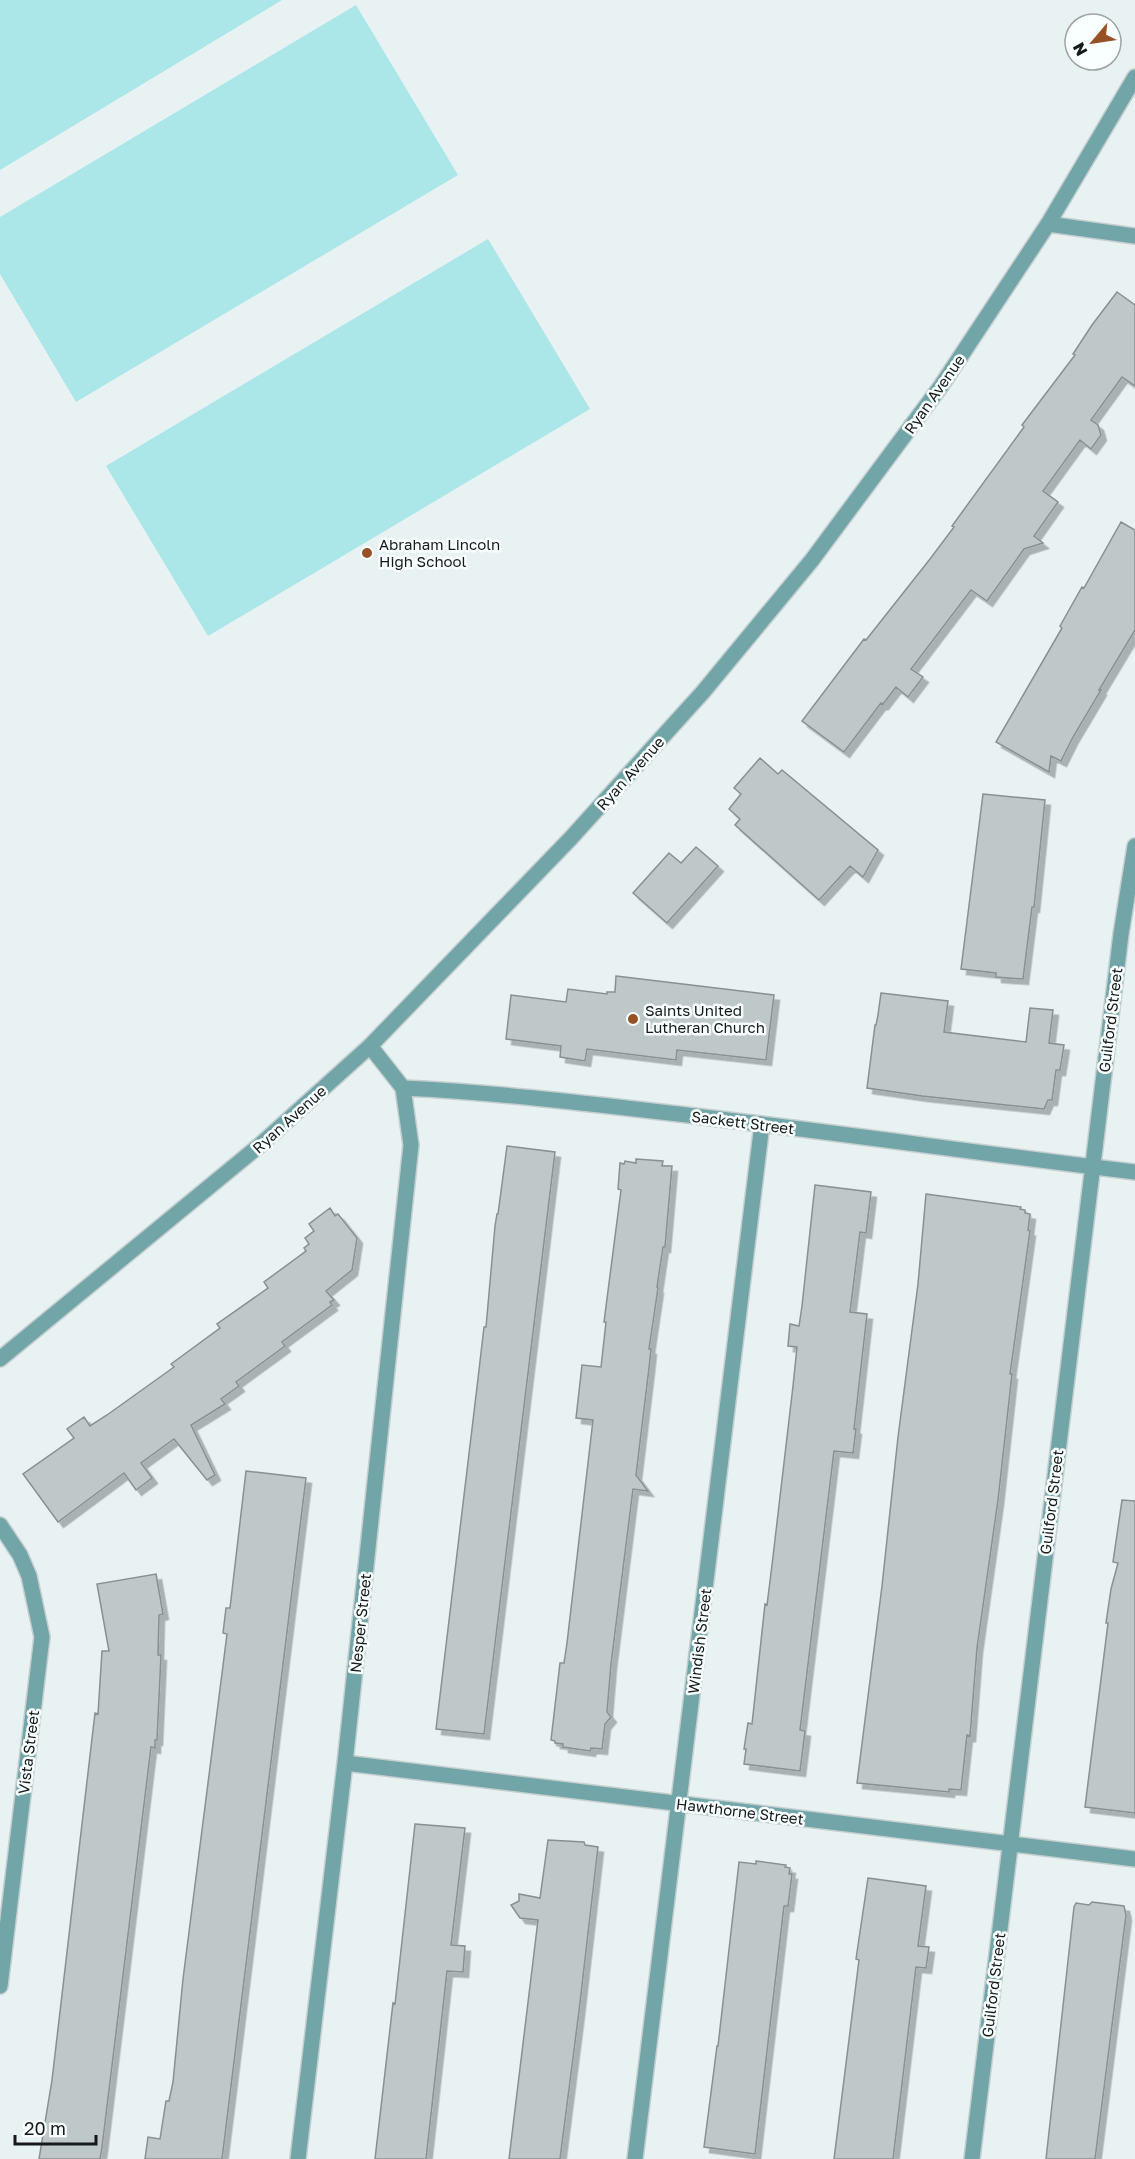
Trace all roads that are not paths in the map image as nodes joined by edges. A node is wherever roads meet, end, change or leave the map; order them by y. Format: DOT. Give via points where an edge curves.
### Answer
graph roads {
  1 [pos="1135,77"];
  2 [pos="1048,224"];
  3 [pos="1135,236"];
  4 [pos="1135,846"];
  5 [pos="370,1046"];
  6 [pos="403,1088"];
  7 [pos="762,1124"];
  8 [pos="1092,1167"];
  9 [pos="1135,1172"];
  10 [pos="0,1359"];
  11 [pos="0,1526"];
  12 [pos="345,1762"];
  13 [pos="679,1803"];
  14 [pos="1010,1844"];
  15 [pos="1135,1859"];
  16 [pos="0,1986"];
  17 [pos="298,2159"];
  18 [pos="635,2159"];
  19 [pos="972,2159"];
  1 -- 2 [label="street, Ryan Avenue"];
  2 -- 3 [label="street"];
  2 -- 5 [label="street, Ryan Avenue" via="941,386 798,577 703,692 571,838"];
  4 -- 8 [label="street, Guilford Street"];
  5 -- 6 [label="street"];
  5 -- 10 [label="street, Ryan Avenue" via="251,1152"];
  6 -- 7 [label="street, Sackett Street" via="475,1091"];
  6 -- 12 [label="street, Nesper Street" via="411,1145"];
  7 -- 8 [label="street, Sackett Street"];
  7 -- 13 [label="street, Windish Street"];
  8 -- 9 [label="street, Sackett Street"];
  8 -- 14 [label="street, Guilford Street"];
  11 -- 16 [label="street, Vista Street" via="30,1576 42,1637"];
  12 -- 13 [label="street, Hawthorne Street"];
  12 -- 17 [label="street, Nesper Street"];
  13 -- 14 [label="street, Hawthorne Street"];
  13 -- 18 [label="street, Windish Street"];
  14 -- 15 [label="street, Hawthorne Street"];
  14 -- 19 [label="street, Guilford Street"];
}
